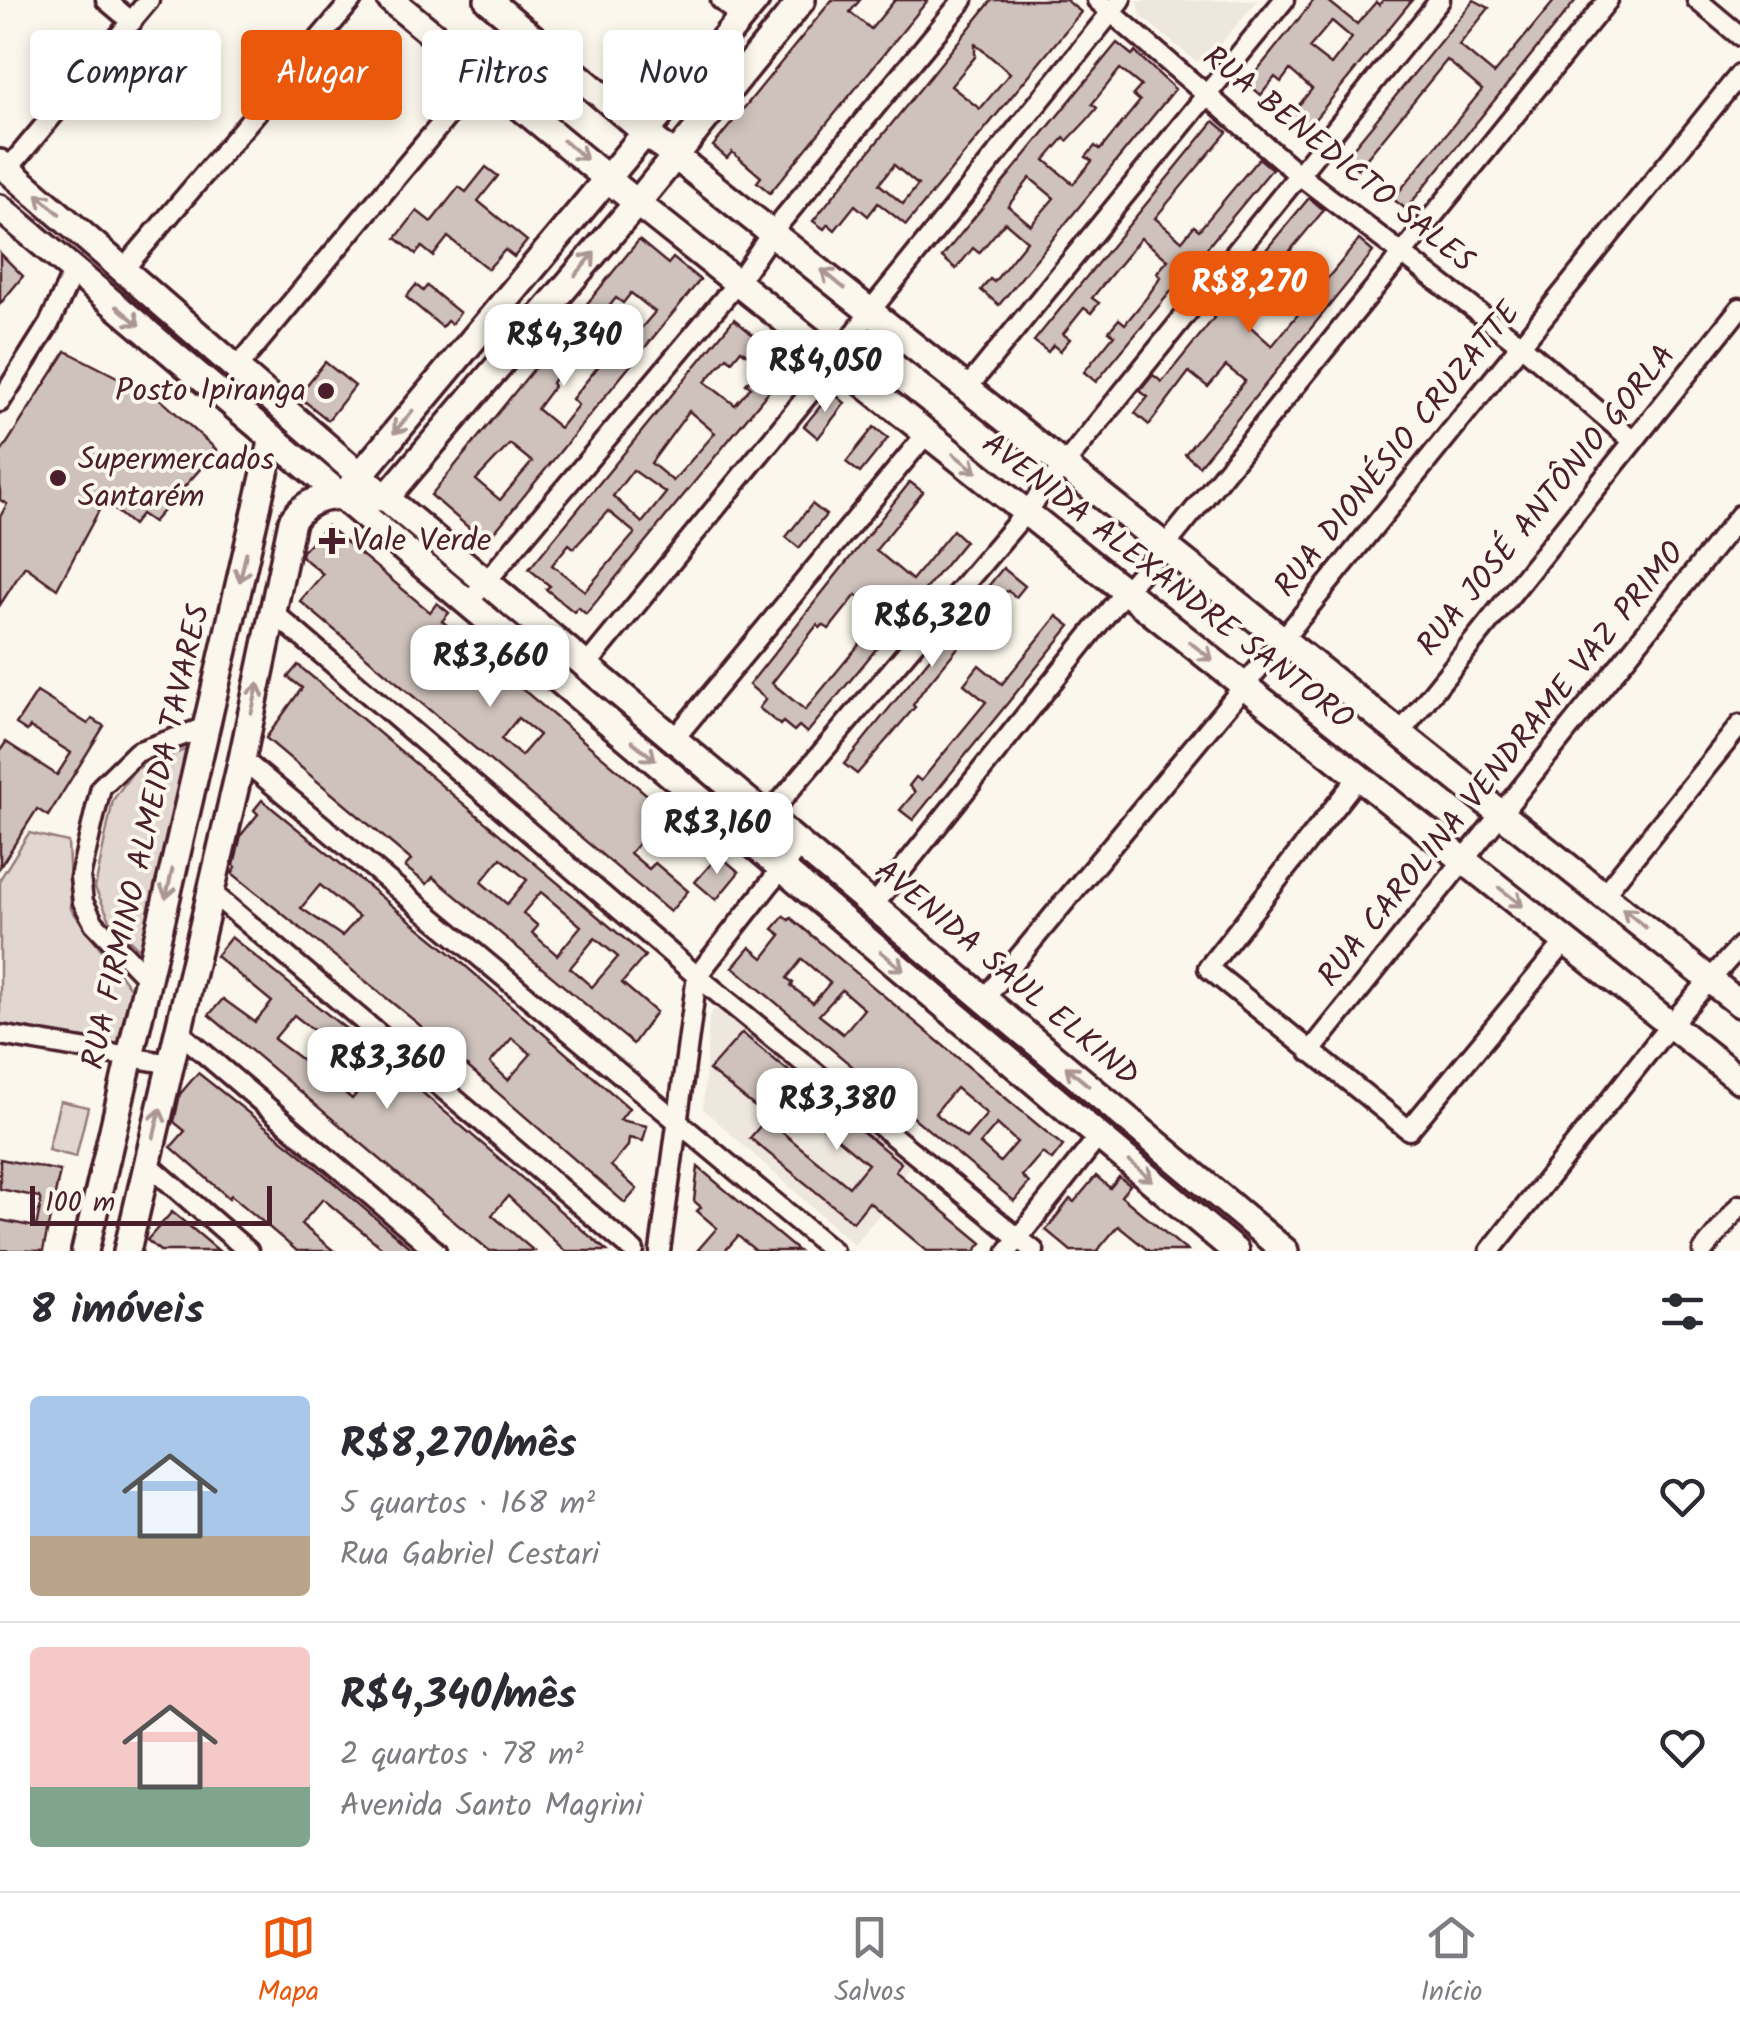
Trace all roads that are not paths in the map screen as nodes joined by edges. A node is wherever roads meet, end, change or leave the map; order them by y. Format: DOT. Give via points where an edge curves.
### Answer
graph roads {
  1 [pos="106,0"];
  2 [pos="150,0"];
  3 [pos="352,0"];
  4 [pos="391,0"];
  5 [pos="488,0"];
  6 [pos="721,0"];
  7 [pos="802,0"];
  8 [pos="963,0"];
  9 [pos="1284,0"];
  10 [pos="1440,0"];
  11 [pos="1608,0"];
  12 [pos="1697,0"];
  13 [pos="1110,4"];
  14 [pos="749,9"];
  15 [pos="132,22"];
  16 [pos="428,30"];
  17 [pos="1740,36"];
  18 [pos="1740,74"];
  19 [pos="1207,94"];
  20 [pos="444,120"];
  21 [pos="538,120"];
  22 [pos="646,133"];
  23 [pos="676,154"];
  24 [pos="3,170"];
  25 [pos="1298,174"];
  26 [pos="608,178"];
  27 [pos="637,203"];
  28 [pos="0,208"];
  29 [pos="773,231"];
  30 [pos="1402,253"];
  31 [pos="74,270"];
  32 [pos="123,270"];
  33 [pos="738,283"];
  34 [pos="1740,308"];
  35 [pos="872,310"];
  36 [pos="1521,345"];
  37 [pos="836,361"];
  38 [pos="236,369"];
  39 [pos="968,387"];
  40 [pos="0,402"];
  41 [pos="927,434"];
  42 [pos="273,438"];
  43 [pos="1633,442"];
  44 [pos="1063,462"];
  45 [pos="360,474"];
  46 [pos="342,498"];
  47 [pos="386,498"];
  48 [pos="1026,512"];
  49 [pos="1740,515"];
  50 [pos="1166,545"];
  51 [pos="486,582"];
  52 [pos="1125,590"];
  53 [pos="468,602"];
  54 [pos="274,613"];
  55 [pos="1284,639"];
  56 [pos="586,666"];
  57 [pos="1244,685"];
  58 [pos="1740,725"];
  59 [pos="206,727"];
  60 [pos="1400,732"];
  61 [pos="674,739"];
  62 [pos="242,759"];
  63 [pos="1360,776"];
  64 [pos="1503,814"];
  65 [pos="767,817"];
  66 [pos="800,845"];
  67 [pos="1464,859"];
  68 [pos="784,870"];
  69 [pos="210,892"];
  70 [pos="1604,894"];
  71 [pos="873,906"];
  72 [pos="1566,940"];
  73 [pos="1740,946"];
  74 [pos="698,976"];
  75 [pos="148,979"];
  76 [pos="1710,980"];
  77 [pos="984,999"];
  78 [pos="1740,1004"];
  79 [pos="1670,1024"];
  80 [pos="179,1032"];
  81 [pos="1025,1033"];
  82 [pos="0,1035"];
  83 [pos="1310,1052"];
  84 [pos="130,1056"];
  85 [pos="1003,1056"];
  86 [pos="172,1064"];
  87 [pos="1740,1080"];
  88 [pos="676,1120"];
  89 [pos="1099,1136"];
  90 [pos="148,1164"];
  91 [pos="1740,1205"];
  92 [pos="1013,1244"];
  93 [pos="85,1251"];
  94 [pos="127,1251"];
  95 [pos="248,1251"];
  96 [pos="436,1251"];
  97 [pos="634,1251"];
  98 [pos="660,1251"];
  99 [pos="832,1251"];
  100 [pos="1034,1251"];
  101 [pos="1235,1251"];
  102 [pos="1285,1251"];
  103 [pos="1490,1251"];
  104 [pos="1703,1251"];
  1 -- 15 [label="street"];
  2 -- 15 [label="street"];
  3 -- 32 [label="street"];
  4 -- 16 [label="street, AVENIDA ALEXANDRE SANTORO"];
  5 -- 22 [label="street, AVENIDA ALEXANDRE SANTORO"];
  6 -- 14 [label="street"];
  7 -- 23 [label="street"];
  8 -- 29 [label="street"];
  9 -- 19 [label="street"];
  10 -- 25 [label="street"];
  11 -- 30 [label="street"];
  12 -- 17 [label="street"];
  13 -- 19 [label="street, RUA BENEDICTO SALES"];
  13 -- 35 [label="street"];
  14 -- 22 [label="street"];
  15 -- 24 [label="street"];
  18 -- 36 [label="street, RUA DIONÉSIO CRUZATTE"];
  19 -- 25 [label="street, RUA BENEDICTO SALES"];
  19 -- 39 [label="street"];
  20 -- 38 [label="street"];
  21 -- 26 [label="street, AVENIDA ALEXANDRE SANTORO, one-way"];
  22 -- 23 [label="street, AVENIDA ALEXANDRE SANTORO"];
  22 -- 26 [label="street"];
  23 -- 27 [label="street"];
  23 -- 29 [label="street, AVENIDA ALEXANDRE SANTORO"];
  32 -- 24 [label="street, AVENIDA SAUL ELKIND, one-way"];
  25 -- 30 [label="street, RUA BENEDICTO SALES"];
  25 -- 44 [label="street"];
  26 -- 27 [label="street, AVENIDA ALEXANDRE SANTORO"];
  26 -- 45 [label="street, one-way"];
  27 -- 33 [label="street, AVENIDA ALEXANDRE SANTORO"];
  47 -- 27 [label="street, one-way"];
  28 -- 31 [label="street, AVENIDA SAUL ELKIND"];
  29 -- 33 [label="street"];
  35 -- 29 [label="street, AVENIDA ALEXANDRE SANTORO, one-way"];
  30 -- 36 [label="street, RUA BENEDICTO SALES"];
  30 -- 50 [label="street"];
  31 -- 32 [label="street" via="74,251 82,249"];
  31 -- 40 [label="street"];
  31 -- 42 [label="street, AVENIDA SAUL ELKIND, one-way"];
  32 -- 38 [label="street, AVENIDA SAUL ELKIND"];
  33 -- 37 [label="street, AVENIDA ALEXANDRE SANTORO"];
  33 -- 51 [label="street"];
  34 -- 43 [label="street, RUA JOSÉ ANTÔNIO GORLA"];
  35 -- 37 [label="street"];
  35 -- 39 [label="street, AVENIDA ALEXANDRE SANTORO"];
  36 -- 43 [label="street, RUA BENEDICTO SALES"];
  36 -- 55 [label="street, RUA DIONÉSIO CRUZATTE"];
  37 -- 41 [label="street, AVENIDA ALEXANDRE SANTORO"];
  37 -- 56 [label="street"];
  38 -- 45 [label="street, AVENIDA SAUL ELKIND"];
  39 -- 44 [label="street, AVENIDA ALEXANDRE SANTORO"];
  41 -- 48 [label="street, AVENIDA ALEXANDRE SANTORO, one-way"];
  41 -- 61 [label="street"];
  42 -- 46 [label="street, AVENIDA SAUL ELKIND"];
  42 -- 59 [label="street, RUA FIRMINO ALMEIDA TAVARES, one-way"];
  43 -- 60 [label="street, RUA JOSÉ ANTÔNIO GORLA"];
  44 -- 48 [label="street"];
  44 -- 50 [label="street, AVENIDA ALEXANDRE SANTORO"];
  45 -- 46 [label="street"];
  45 -- 47 [label="street, AVENIDA SAUL ELKIND"];
  46 -- 47 [label="street"];
  46 -- 53 [label="street, AVENIDA SAUL ELKIND"];
  46 -- 54 [label="street" via="317,498 292,522"];
  47 -- 51 [label="street, AVENIDA SAUL ELKIND"];
  48 -- 52 [label="street, AVENIDA ALEXANDRE SANTORO"];
  48 -- 65 [label="street"];
  49 -- 64 [label="street, RUA CAROLINA VENDRAME VAZ PRIMO"];
  50 -- 52 [label="street"];
  50 -- 55 [label="street, AVENIDA ALEXANDRE SANTORO"];
  51 -- 53 [label="street"];
  51 -- 56 [label="street, AVENIDA SAUL ELKIND"];
  52 -- 57 [label="street, AVENIDA ALEXANDRE SANTORO, one-way"];
  52 -- 71 [label="street"];
  53 -- 68 [label="street, AVENIDA SAUL ELKIND, one-way"];
  62 -- 54 [label="street, one-way"];
  54 -- 74 [label="street"];
  55 -- 57 [label="street, RUA DIONÉSIO CRUZATTE"];
  55 -- 60 [label="street, AVENIDA ALEXANDRE SANTORO"];
  56 -- 61 [label="street, AVENIDA SAUL ELKIND"];
  57 -- 63 [label="street, AVENIDA ALEXANDRE SANTORO"];
  57 -- 77 [label="street, RUA DIONÉSIO CRUZATTE"];
  58 -- 70 [label="street"];
  59 -- 75 [label="street, RUA FIRMINO ALMEIDA TAVARES, one-way"];
  59 -- 75 [label="street" via="136,752 101,786 80,877 94,923"];
  60 -- 64 [label="street, AVENIDA ALEXANDRE SANTORO"];
  61 -- 65 [label="street, AVENIDA SAUL ELKIND"];
  62 -- 69 [label="street"];
  62 -- 88 [label="street"];
  63 -- 67 [label="street, AVENIDA ALEXANDRE SANTORO"];
  63 -- 83 [label="street" via="1208,968"];
  64 -- 67 [label="street, RUA CAROLINA VENDRAME VAZ PRIMO"];
  64 -- 70 [label="street, AVENIDA ALEXANDRE SANTORO"];
  65 -- 66 [label="street, AVENIDA SAUL ELKIND"];
  66 -- 68 [label="street"];
  66 -- 71 [label="street, AVENIDA SAUL ELKIND"];
  67 -- 72 [label="street, AVENIDA ALEXANDRE SANTORO, one-way"];
  67 -- 83 [label="street, RUA CAROLINA VENDRAME VAZ PRIMO"];
  68 -- 74 [label="street"];
  68 -- 85 [label="street, AVENIDA SAUL ELKIND, one-way"];
  69 -- 80 [label="street"];
  69 -- 97 [label="street"];
  76 -- 70 [label="street, AVENIDA ALEXANDRE SANTORO, one-way"];
  71 -- 77 [label="street, AVENIDA SAUL ELKIND"];
  72 -- 79 [label="street, AVENIDA ALEXANDRE SANTORO"];
  72 -- 83 [label="street" via="1409,1130"];
  73 -- 76 [label="street"];
  74 -- 88 [label="street"];
  74 -- 92 [label="street"];
  75 -- 84 [label="street, RUA FIRMINO ALMEIDA TAVARES"];
  76 -- 78 [label="street, AVENIDA ALEXANDRE SANTORO"];
  76 -- 79 [label="street"];
  77 -- 81 [label="street, AVENIDA SAUL ELKIND"];
  79 -- 87 [label="street, AVENIDA ALEXANDRE SANTORO"];
  79 -- 103 [label="street"];
  80 -- 86 [label="street"];
  80 -- 96 [label="street"];
  81 -- 85 [label="street"];
  102 -- 81 [label="street, AVENIDA SAUL ELKIND, one-way"];
  82 -- 84 [label="street"];
  84 -- 86 [label="street"];
  84 -- 93 [label="street, RUA FIRMINO ALMEIDA TAVARES"];
  85 -- 89 [label="street, AVENIDA SAUL ELKIND"];
  90 -- 86 [label="street, one-way"];
  88 -- 98 [label="street"];
  88 -- 99 [label="street"];
  89 -- 92 [label="street"];
  89 -- 101 [label="street, AVENIDA SAUL ELKIND, one-way"];
  90 -- 94 [label="street"];
  90 -- 95 [label="street"];
  91 -- 104 [label="street"];
  92 -- 100 [label="street"];
}
